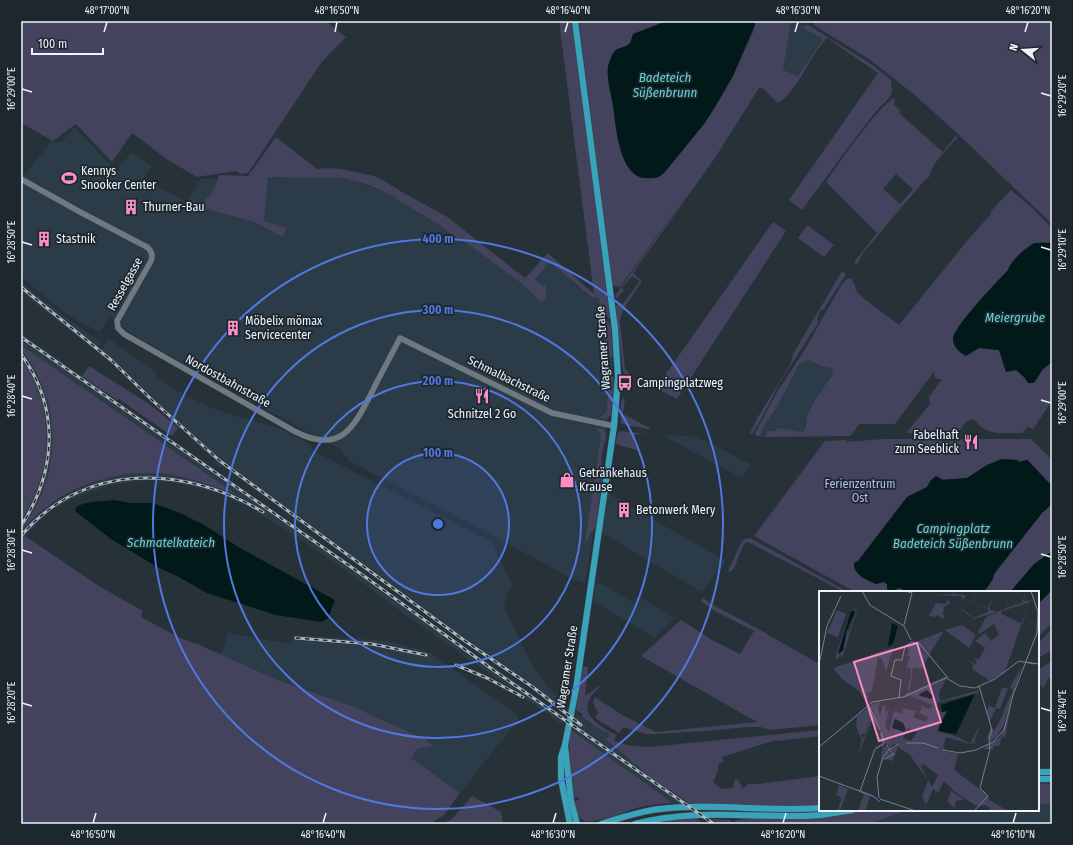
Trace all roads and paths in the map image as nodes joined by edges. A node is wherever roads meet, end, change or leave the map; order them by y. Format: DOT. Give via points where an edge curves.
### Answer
graph roads {
  1 [pos="575,21"];
  2 [pos="21,178"];
  3 [pos="117,326"];
  4 [pos="400,338"];
  5 [pos="614,426"];
  6 [pos="565,745"];
  7 [pos="1039,772"];
  8 [pos="1052,772"];
  9 [pos="1039,779"];
  10 [pos="1052,779"];
  11 [pos="819,808"];
  12 [pos="848,811"];
  13 [pos="576,821"];
  14 [pos="570,824"];
  15 [pos="583,824"];
  16 [pos="601,824"];
  17 [pos="635,824"];
  1 -- 5 [label="main road, Wagramer Straße" via="617,354 618,383"];
  2 -- 3 [label="street, Resselgasse" via="147,247 152,253 151,261 119,316"];
  3 -- 4 [label="street, Nordostbahnstraße" via="124,334 294,431 313,439 324,440 334,438 349,429 357,420"];
  4 -- 5 [label="street, Schmalbachstraße" via="552,413"];
  5 -- 6 [label="main road, Wagramer Straße" via="576,689"];
  6 -- 13 [label="main road, Wagramer Straße" via="571,801"];
  6 -- 14 [label="main road, Wagramer Straße" via="561,757 561,778"];
  7 -- 8 [label="main road"];
  9 -- 10 [label="main road"];
  11 -- 16 [label="main road" via="660,809"];
  12 -- 17 [label="main road" via="804,816 696,814"];
  13 -- 15 [label="main road"];
}
